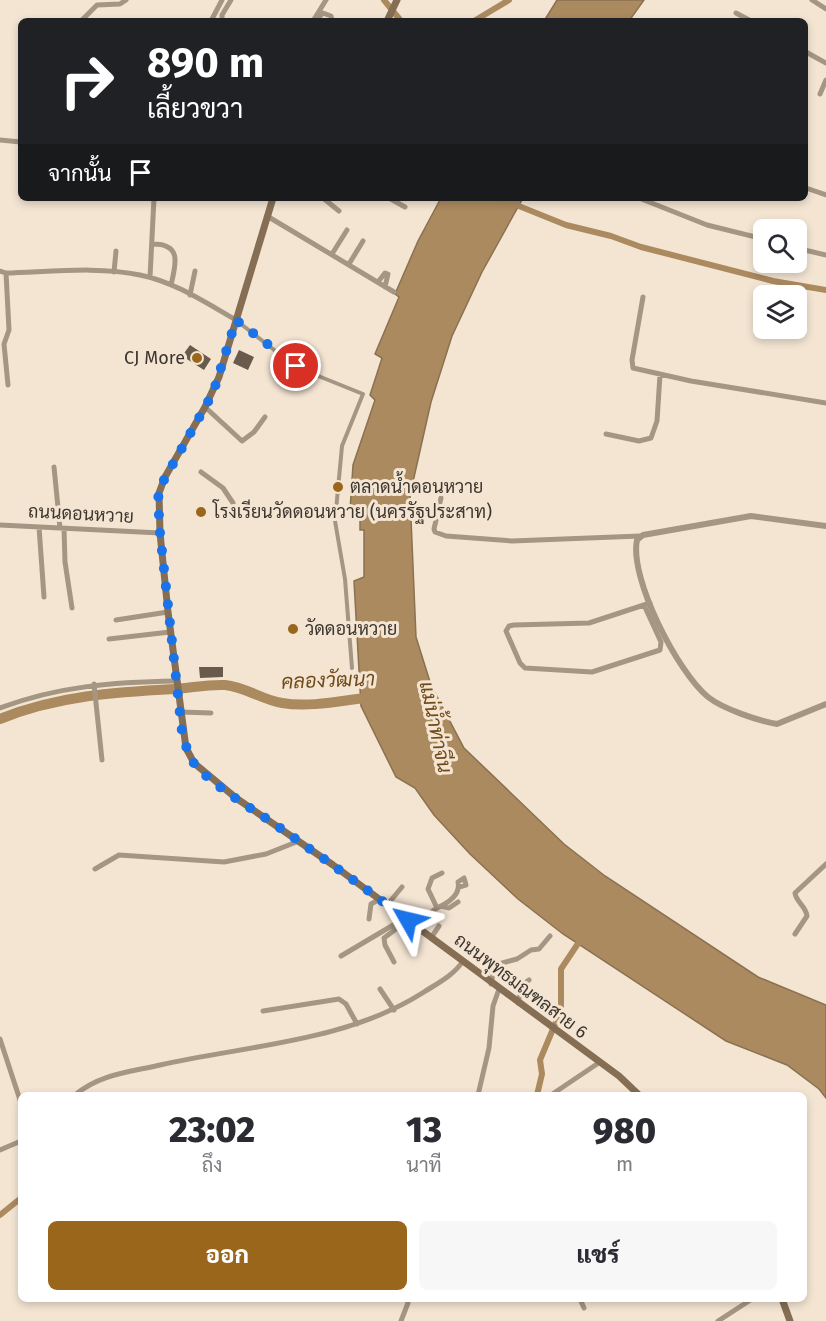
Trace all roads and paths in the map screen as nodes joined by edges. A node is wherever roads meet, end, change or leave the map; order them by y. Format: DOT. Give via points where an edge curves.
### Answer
graph roads {
  1 [pos="126,0"];
  2 [pos="222,0"];
  3 [pos="231,0"];
  4 [pos="325,0"];
  5 [pos="812,0"];
  6 [pos="396,2"];
  7 [pos="826,9"];
  8 [pos="736,13"];
  9 [pos="84,18"];
  10 [pos="213,18"];
  11 [pos="222,18"];
  12 [pos="316,18"];
  13 [pos="317,18"];
  14 [pos="331,18"];
  15 [pos="388,18"];
  16 [pos="745,18"];
  17 [pos="808,53"];
  18 [pos="826,63"];
  19 [pos="826,80"];
  20 [pos="820,94"];
  21 [pos="0,140"];
  22 [pos="18,142"];
  23 [pos="808,189"];
  24 [pos="826,195"];
  25 [pos="154,201"];
  26 [pos="272,201"];
  27 [pos="327,201"];
  28 [pos="394,201"];
  29 [pos="647,201"];
  30 [pos="405,207"];
  31 [pos="339,211"];
  32 [pos="266,216"];
  33 [pos="347,230"];
  34 [pos="753,237"];
  35 [pos="363,241"];
  36 [pos="153,244"];
  37 [pos="116,251"];
  38 [pos="807,251"];
  39 [pos="333,254"];
  40 [pos="826,255"];
  41 [pos="349,264"];
  42 [pos="195,271"];
  43 [pos="3,272"];
  44 [pos="114,272"];
  45 [pos="150,277"];
  46 [pos="378,282"];
  47 [pos="171,285"];
  48 [pos="385,287"];
  49 [pos="394,292"];
  50 [pos="190,295"];
  51 [pos="643,297"];
  52 [pos="236,320"];
  53 [pos="3,348"];
  54 [pos="660,375"];
  55 [pos="0,377"];
  56 [pos="7,377"];
  57 [pos="8,385"];
  58 [pos="826,403"];
  59 [pos="205,407"];
  60 [pos="265,417"];
  61 [pos="606,435"];
  62 [pos="54,467"];
  63 [pos="201,472"];
  64 [pos="441,498"];
  65 [pos="233,503"];
  66 [pos="0,525"];
  67 [pos="826,526"];
  68 [pos="39,527"];
  69 [pos="62,528"];
  70 [pos="160,533"];
  71 [pos="640,536"];
  72 [pos="44,597"];
  73 [pos="647,604"];
  74 [pos="72,608"];
  75 [pos="168,612"];
  76 [pos="116,620"];
  77 [pos="170,632"];
  78 [pos="109,639"];
  79 [pos="352,668"];
  80 [pos="94,684"];
  81 [pos="177,686"];
  82 [pos="826,704"];
  83 [pos="0,708"];
  84 [pos="180,712"];
  85 [pos="211,713"];
  86 [pos="102,760"];
  87 [pos="299,841"];
  88 [pos="826,864"];
  89 [pos="94,869"];
  90 [pos="442,873"];
  91 [pos="402,887"];
  92 [pos="459,887"];
  93 [pos="380,899"];
  94 [pos="458,902"];
  95 [pos="387,905"];
  96 [pos="439,907"];
  97 [pos="369,919"];
  98 [pos="409,921"];
  99 [pos="439,926"];
  100 [pos="795,934"];
  101 [pos="550,936"];
  102 [pos="431,938"];
  103 [pos="341,956"];
  104 [pos="463,961"];
  105 [pos="394,962"];
  106 [pos="529,980"];
  107 [pos="491,984"];
  108 [pos="380,989"];
  109 [pos="499,989"];
  110 [pos="518,1003"];
  111 [pos="394,1010"];
  112 [pos="263,1011"];
  113 [pos="357,1024"];
  114 [pos="0,1039"];
  115 [pos="600,1062"];
  116 [pos="79,1092"];
  117 [pos="479,1092"];
  118 [pos="555,1092"];
  119 [pos="635,1092"];
  120 [pos="18,1094"];
  121 [pos="18,1142"];
  122 [pos="0,1150"];
  123 [pos="407,1302"];
  124 [pos="581,1302"];
  125 [pos="747,1302"];
  126 [pos="783,1302"];
  127 [pos="584,1308"];
  128 [pos="401,1321"];
  129 [pos="718,1321"];
  130 [pos="790,1321"];
  1 -- 9 [label="street" via="97,5"];
  2 -- 10 [label="street"];
  3 -- 11 [label="street"];
  4 -- 12 [label="street"];
  5 -- 7 [label="street"];
  6 -- 15 [label="main road"];
  8 -- 16 [label="street"];
  13 -- 14 [label="street" via="323,13"];
  17 -- 18 [label="street"];
  19 -- 20 [label="street"];
  21 -- 22 [label="street"];
  23 -- 24 [label="street"];
  25 -- 36 [label="street"];
  26 -- 32 [label="main road, ถนนพุทธมณฑลสาย 6"];
  27 -- 31 [label="street"];
  28 -- 30 [label="street"];
  29 -- 34 [label="street" via="707,225"];
  32 -- 39 [label="street"];
  32 -- 52 [label="main road, ถนนพุทธมณฑลสาย 6"];
  33 -- 39 [label="street"];
  35 -- 41 [label="street"];
  36 -- 45 [label="street"];
  36 -- 47 [label="street" via="168,246 173,251"];
  37 -- 44 [label="street"];
  38 -- 40 [label="street"];
  39 -- 41 [label="street"];
  41 -- 46 [label="street"];
  42 -- 50 [label="street"];
  43 -- 44 [label="street"];
  43 -- 53 [label="street" via="9,330"];
  44 -- 45 [label="street"];
  45 -- 47 [label="street"];
  46 -- 48 [label="street"];
  46 -- 48 [label="street" via="388,274"];
  47 -- 50 [label="street"];
  48 -- 49 [label="street"];
  50 -- 52 [label="street"];
  51 -- 54 [label="street" via="632,366"];
  52 -- 59 [label="main road, ถนนพุทธมณฑลสาย 6" via="219,377"];
  52 -- 79 [label="street" via="296,366 363,394 342,446 335,521 345,579"];
  53 -- 56 [label="street"];
  54 -- 58 [label="street"];
  54 -- 61 [label="street" via="657,421 651,438 639,441"];
  55 -- 56 [label="street"];
  56 -- 57 [label="street"];
  59 -- 60 [label="street" via="242,441"];
  59 -- 70 [label="main road, ถนนพุทธมณฑลสาย 6" via="160,487"];
  62 -- 69 [label="street"];
  63 -- 65 [label="street" via="223,488"];
  64 -- 71 [label="street" via="434,529 446,537 512,541"];
  66 -- 68 [label="street, ถนนดอนหวาย"];
  67 -- 71 [label="street" via="751,516"];
  68 -- 69 [label="street, ถนนดอนหวาย"];
  68 -- 72 [label="street"];
  69 -- 70 [label="street, ถนนดอนหวาย"];
  69 -- 74 [label="street"];
  70 -- 75 [label="main road, ถนนพุทธมณฑลสาย 6"];
  71 -- 73 [label="street" via="637,562"];
  73 -- 73 [label="street" via="589,623 514,625 506,631 525,668 592,672 660,650 662,642"];
  73 -- 82 [label="street" via="679,661 708,697 722,705 777,724"];
  75 -- 76 [label="street"];
  75 -- 77 [label="main road, ถนนพุทธมณฑลสาย 6"];
  77 -- 78 [label="street"];
  77 -- 81 [label="main road, ถนนพุทธมณฑลสาย 6"];
  80 -- 81 [label="street"];
  80 -- 83 [label="street" via="58,690"];
  80 -- 86 [label="street"];
  81 -- 84 [label="main road, ถนนพุทธมณฑลสาย 6"];
  84 -- 85 [label="street"];
  84 -- 87 [label="main road, ถนนพุทธมณฑลสาย 6" via="186,748 194,763 236,798"];
  87 -- 89 [label="street" via="266,854 224,861 119,855"];
  87 -- 93 [label="main road, ถนนพุทธมณฑลสาย 6"];
  88 -- 100 [label="street" via="795,893 807,916"];
  90 -- 96 [label="street" via="432,878 428,889"];
  91 -- 95 [label="street"];
  92 -- 96 [label="street" via="456,895"];
  93 -- 95 [label="main road, ถนนพุทธมณฑลสาย 6"];
  93 -- 97 [label="street" via="371,904"];
  94 -- 96 [label="street" via="449,908"];
  95 -- 98 [label="main road, ถนนพุทธมณฑลสาย 6"];
  96 -- 98 [label="street"];
  98 -- 102 [label="main road, ถนนพุทธมณฑลสาย 6"];
  98 -- 103 [label="street"];
  98 -- 105 [label="street" via="384,938"];
  99 -- 102 [label="street"];
  101 -- 107 [label="street" via="539,949 495,965"];
  102 -- 104 [label="main road, ถนนพุทธมณฑลสาย 6"];
  104 -- 107 [label="main road, ถนนพุทธมณฑลสาย 6"];
  104 -- 111 [label="street" via="447,977"];
  106 -- 110 [label="street" via="522,985"];
  107 -- 109 [label="main road, ถนนพุทธมณฑลสาย 6"];
  108 -- 111 [label="street"];
  109 -- 110 [label="main road, ถนนพุทธมณฑลสาย 6"];
  109 -- 117 [label="street"];
  110 -- 115 [label="main road, ถนนพุทธมณฑลสาย 6"];
  111 -- 113 [label="street"];
  112 -- 113 [label="street" via="339,999"];
  113 -- 116 [label="street" via="106,1077"];
  114 -- 120 [label="street"];
  115 -- 118 [label="street"];
  115 -- 119 [label="main road, ถนนพุทธมณฑลสาย 6"];
  121 -- 122 [label="street"];
  123 -- 128 [label="street"];
  124 -- 127 [label="street"];
  125 -- 129 [label="street"];
  126 -- 130 [label="main road"];
}
